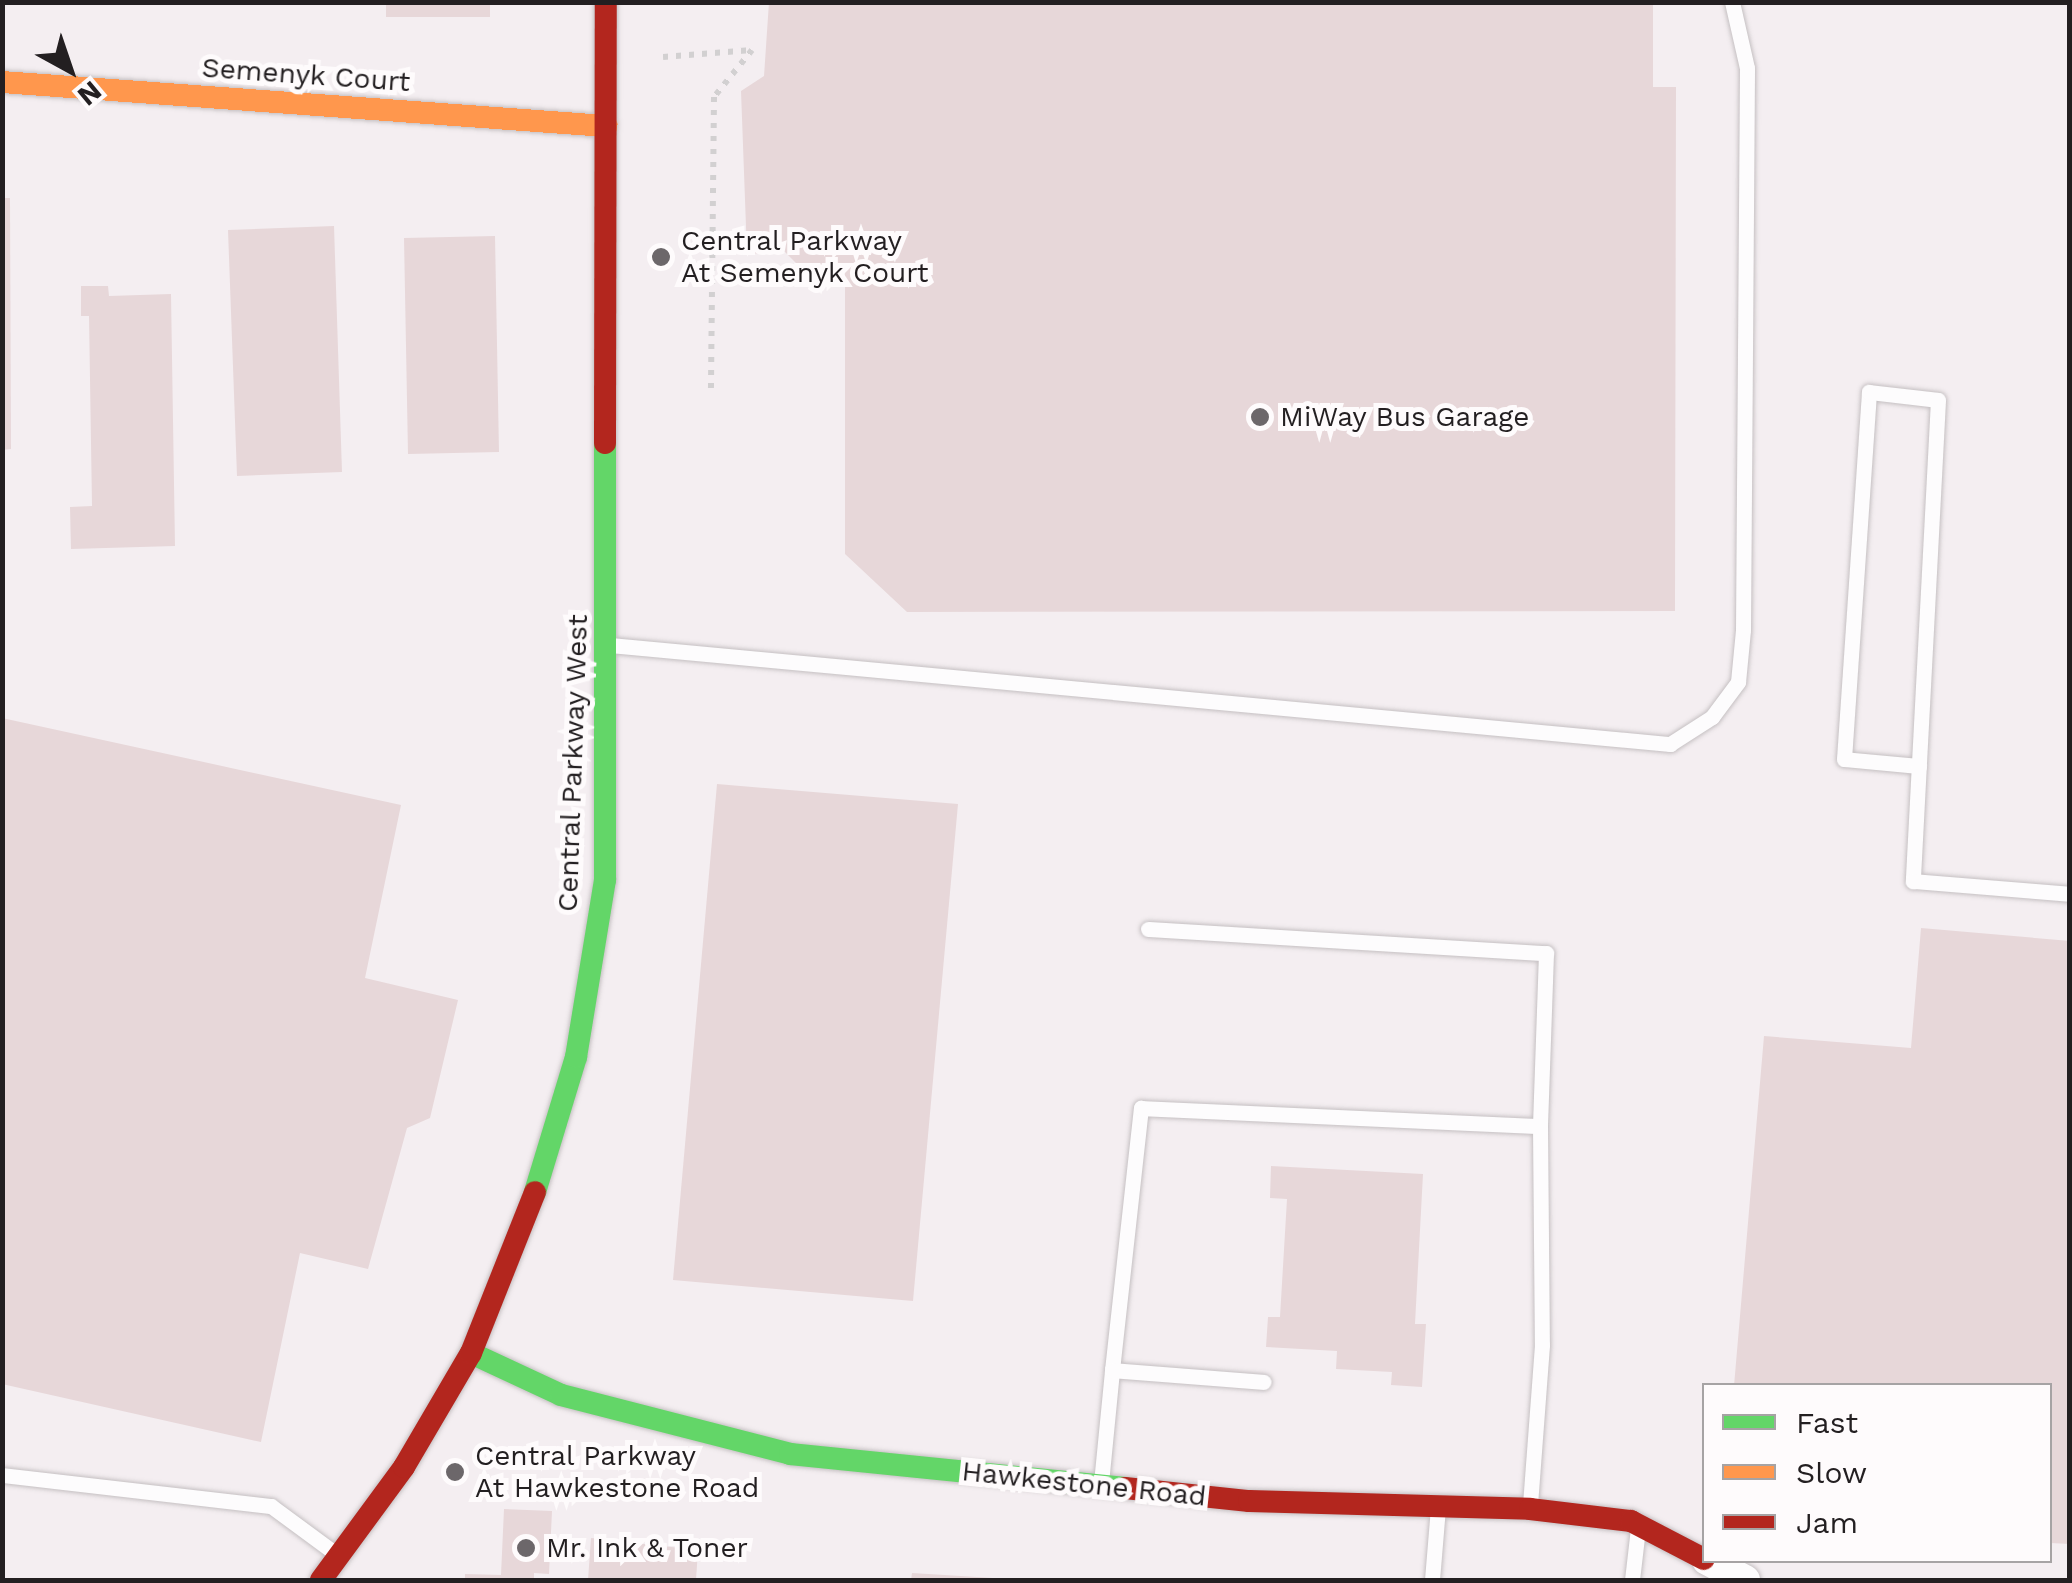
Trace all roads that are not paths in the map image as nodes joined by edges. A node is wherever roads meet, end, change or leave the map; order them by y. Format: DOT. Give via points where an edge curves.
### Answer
graph roads {
  1 [pos="606,2"];
  2 [pos="1732,2"];
  3 [pos="2,82"];
  4 [pos="606,126"];
  5 [pos="610,645"];
  6 [pos="1919,766"];
  7 [pos="2070,894"];
  8 [pos="1148,929"];
  9 [pos="1540,1126"];
  10 [pos="470,1352"];
  11 [pos="1112,1370"];
  12 [pos="1264,1382"];
  13 [pos="2,1475"];
  14 [pos="1101,1486"];
  15 [pos="1439,1503"];
  16 [pos="1530,1509"];
  17 [pos="1638,1524"];
  18 [pos="340,1557"];
  19 [pos="1702,1558"];
  20 [pos="1712,1563"];
  21 [pos="321,1580"];
  22 [pos="1432,1580"];
  23 [pos="1632,1580"];
  24 [pos="1744,1580"];
  1 -- 4 [label="street, Central Parkway West"];
  2 -- 5 [label="lane" via="1748,68 1743,630 1738,682 1712,717 1670,744"];
  3 -- 4 [label="street, Semenyk Court"];
  4 -- 5 [label="street, Central Parkway West"];
  5 -- 10 [label="street, Central Parkway West" via="605,880 576,1057 528,1217"];
  6 -- 6 [label="lane" via="1938,400 1869,392 1844,759"];
  6 -- 7 [label="lane" via="1914,881"];
  8 -- 9 [label="lane" via="1546,953"];
  9 -- 11 [label="lane" via="1140,1108"];
  9 -- 16 [label="lane" via="1542,1344"];
  10 -- 14 [label="street, Hawkestone Road" via="562,1395 790,1454"];
  10 -- 18 [label="street, Central Parkway West" via="404,1467"];
  11 -- 12 [label="lane"];
  11 -- 14 [label="lane"];
  13 -- 18 [label="lane" via="271,1506"];
  14 -- 15 [label="street, Hawkestone Road" via="1249,1501"];
  15 -- 16 [label="street, Hawkestone Road"];
  15 -- 22 [label="lane"];
  16 -- 17 [label="street, Hawkestone Road"];
  17 -- 19 [label="street, Hawkestone Road"];
  17 -- 23 [label="lane"];
  18 -- 21 [label="street, Central Parkway West"];
  20 -- 24 [label="street, Hawkestone Road"];
}
